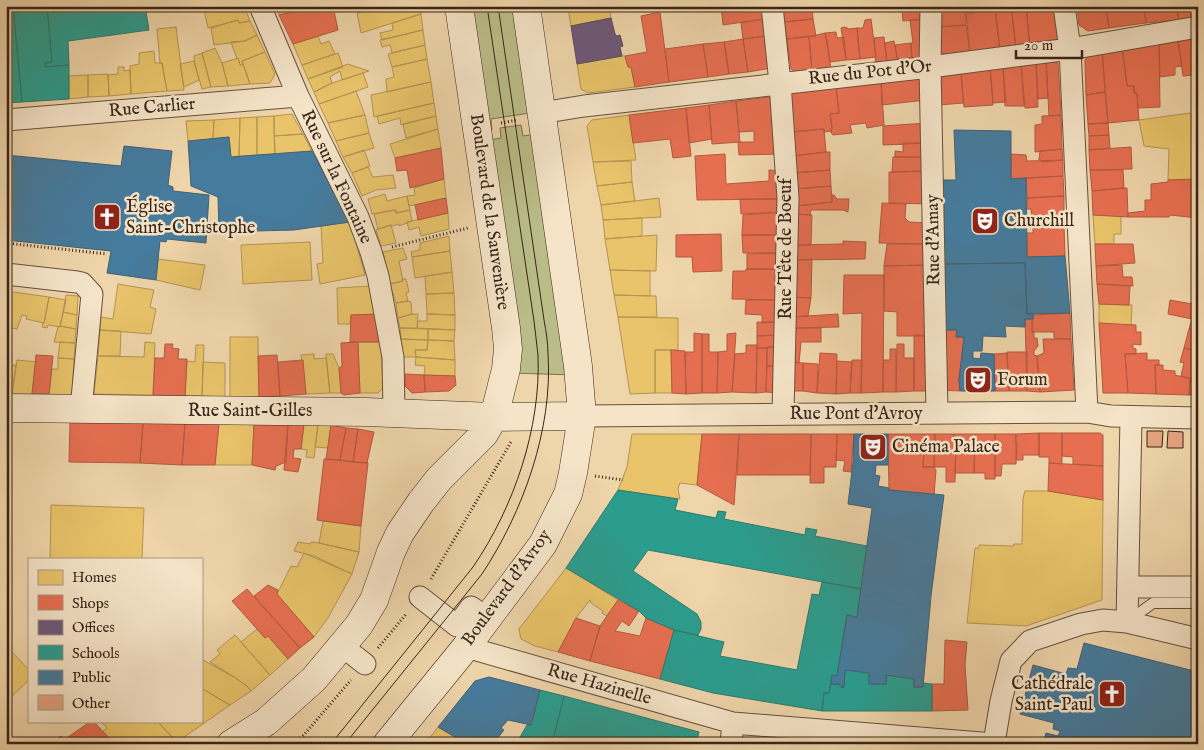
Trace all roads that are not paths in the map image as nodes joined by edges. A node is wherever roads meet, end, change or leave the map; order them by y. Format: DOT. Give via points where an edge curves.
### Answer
graph roads {
  1 [pos="260,6"];
  2 [pos="459,6"];
  3 [pos="526,6"];
  4 [pos="772,6"];
  5 [pos="931,6"];
  6 [pos="1064,6"];
  7 [pos="1198,27"];
  8 [pos="1070,49"];
  9 [pos="930,66"];
  10 [pos="780,83"];
  11 [pos="298,96"];
  12 [pos="6,120"];
  13 [pos="542,120"];
  14 [pos="6,274"];
  15 [pos="6,408"];
  16 [pos="81,409"];
  17 [pos="1087,412"];
  18 [pos="394,413"];
  19 [pos="937,413"];
  20 [pos="783,414"];
  21 [pos="582,416"];
  22 [pos="494,417"];
  23 [pos="1131,417"];
  24 [pos="1198,418"];
  25 [pos="1128,587"];
  26 [pos="1198,588"];
  27 [pos="420,598"];
  28 [pos="1198,603"];
  29 [pos="487,618"];
  30 [pos="1127,622"];
  31 [pos="1198,639"];
  32 [pos="342,646"];
  33 [pos="466,647"];
  34 [pos="365,664"];
  35 [pos="732,734"];
  36 [pos="231,744"];
  37 [pos="387,744"];
  38 [pos="994,744"];
  1 -- 11 [label="street, Rue sur la Fontaine"];
  2 -- 22 [label="street, Boulevard de la Sauvenière" via="508,349"];
  3 -- 13 [label="street"];
  4 -- 10 [label="street, Rue Tête de Boeuf"];
  5 -- 9 [label="street, Rue d'Amay"];
  6 -- 8 [label="street"];
  7 -- 8 [label="street, Rue du Pot d'Or"];
  8 -- 9 [label="street, Rue du Pot d'Or"];
  8 -- 17 [label="street"];
  9 -- 10 [label="street, Rue du Pot d'Or"];
  9 -- 19 [label="street, Rue d'Amay"];
  10 -- 13 [label="street, Rue du Pot d'Or" via="584,106"];
  10 -- 20 [label="street, Rue Tête de Boeuf" via="788,198"];
  11 -- 12 [label="street, Rue Carlier"];
  11 -- 18 [label="street, Rue sur la Fontaine" via="358,217 371,252 393,357"];
  13 -- 21 [label="street" via="578,366"];
  14 -- 16 [label="street" via="82,283 92,294"];
  15 -- 16 [label="street, Rue Saint-Gilles"];
  16 -- 18 [label="street, Rue Saint-Gilles"];
  17 -- 19 [label="street, Rue Pont d'Avroy"];
  17 -- 23 [label="street, Rue Pont d'Avroy"];
  18 -- 22 [label="street, Rue Saint-Gilles"];
  19 -- 20 [label="street, Rue Pont d'Avroy"];
  20 -- 21 [label="street, Rue Pont d'Avroy"];
  21 -- 22 [label="street"];
  21 -- 29 [label="street, Boulevard d'Avroy" via="568,494 543,544"];
  22 -- 32 [label="street" via="484,434 439,479 400,533 374,600"];
  23 -- 24 [label="street, Rue Pont d'Avroy"];
  23 -- 25 [label="street"];
  25 -- 26 [label="street"];
  25 -- 30 [label="street"];
  27 -- 29 [label="street" via="456,626 471,607"];
  28 -- 30 [label="lane" via="1153,603"];
  29 -- 33 [label="street, Boulevard d'Avroy"];
  30 -- 31 [label="street"];
  30 -- 38 [label="street" via="1103,620 1081,624 1030,641 1010,661"];
  32 -- 34 [label="street"];
  32 -- 36 [label="street" via="314,679 266,722"];
  33 -- 35 [label="street, Rue Hazinelle"];
  33 -- 37 [label="street, Boulevard d'Avroy"];
  35 -- 38 [label="street, Rue Hazinelle"];
}
